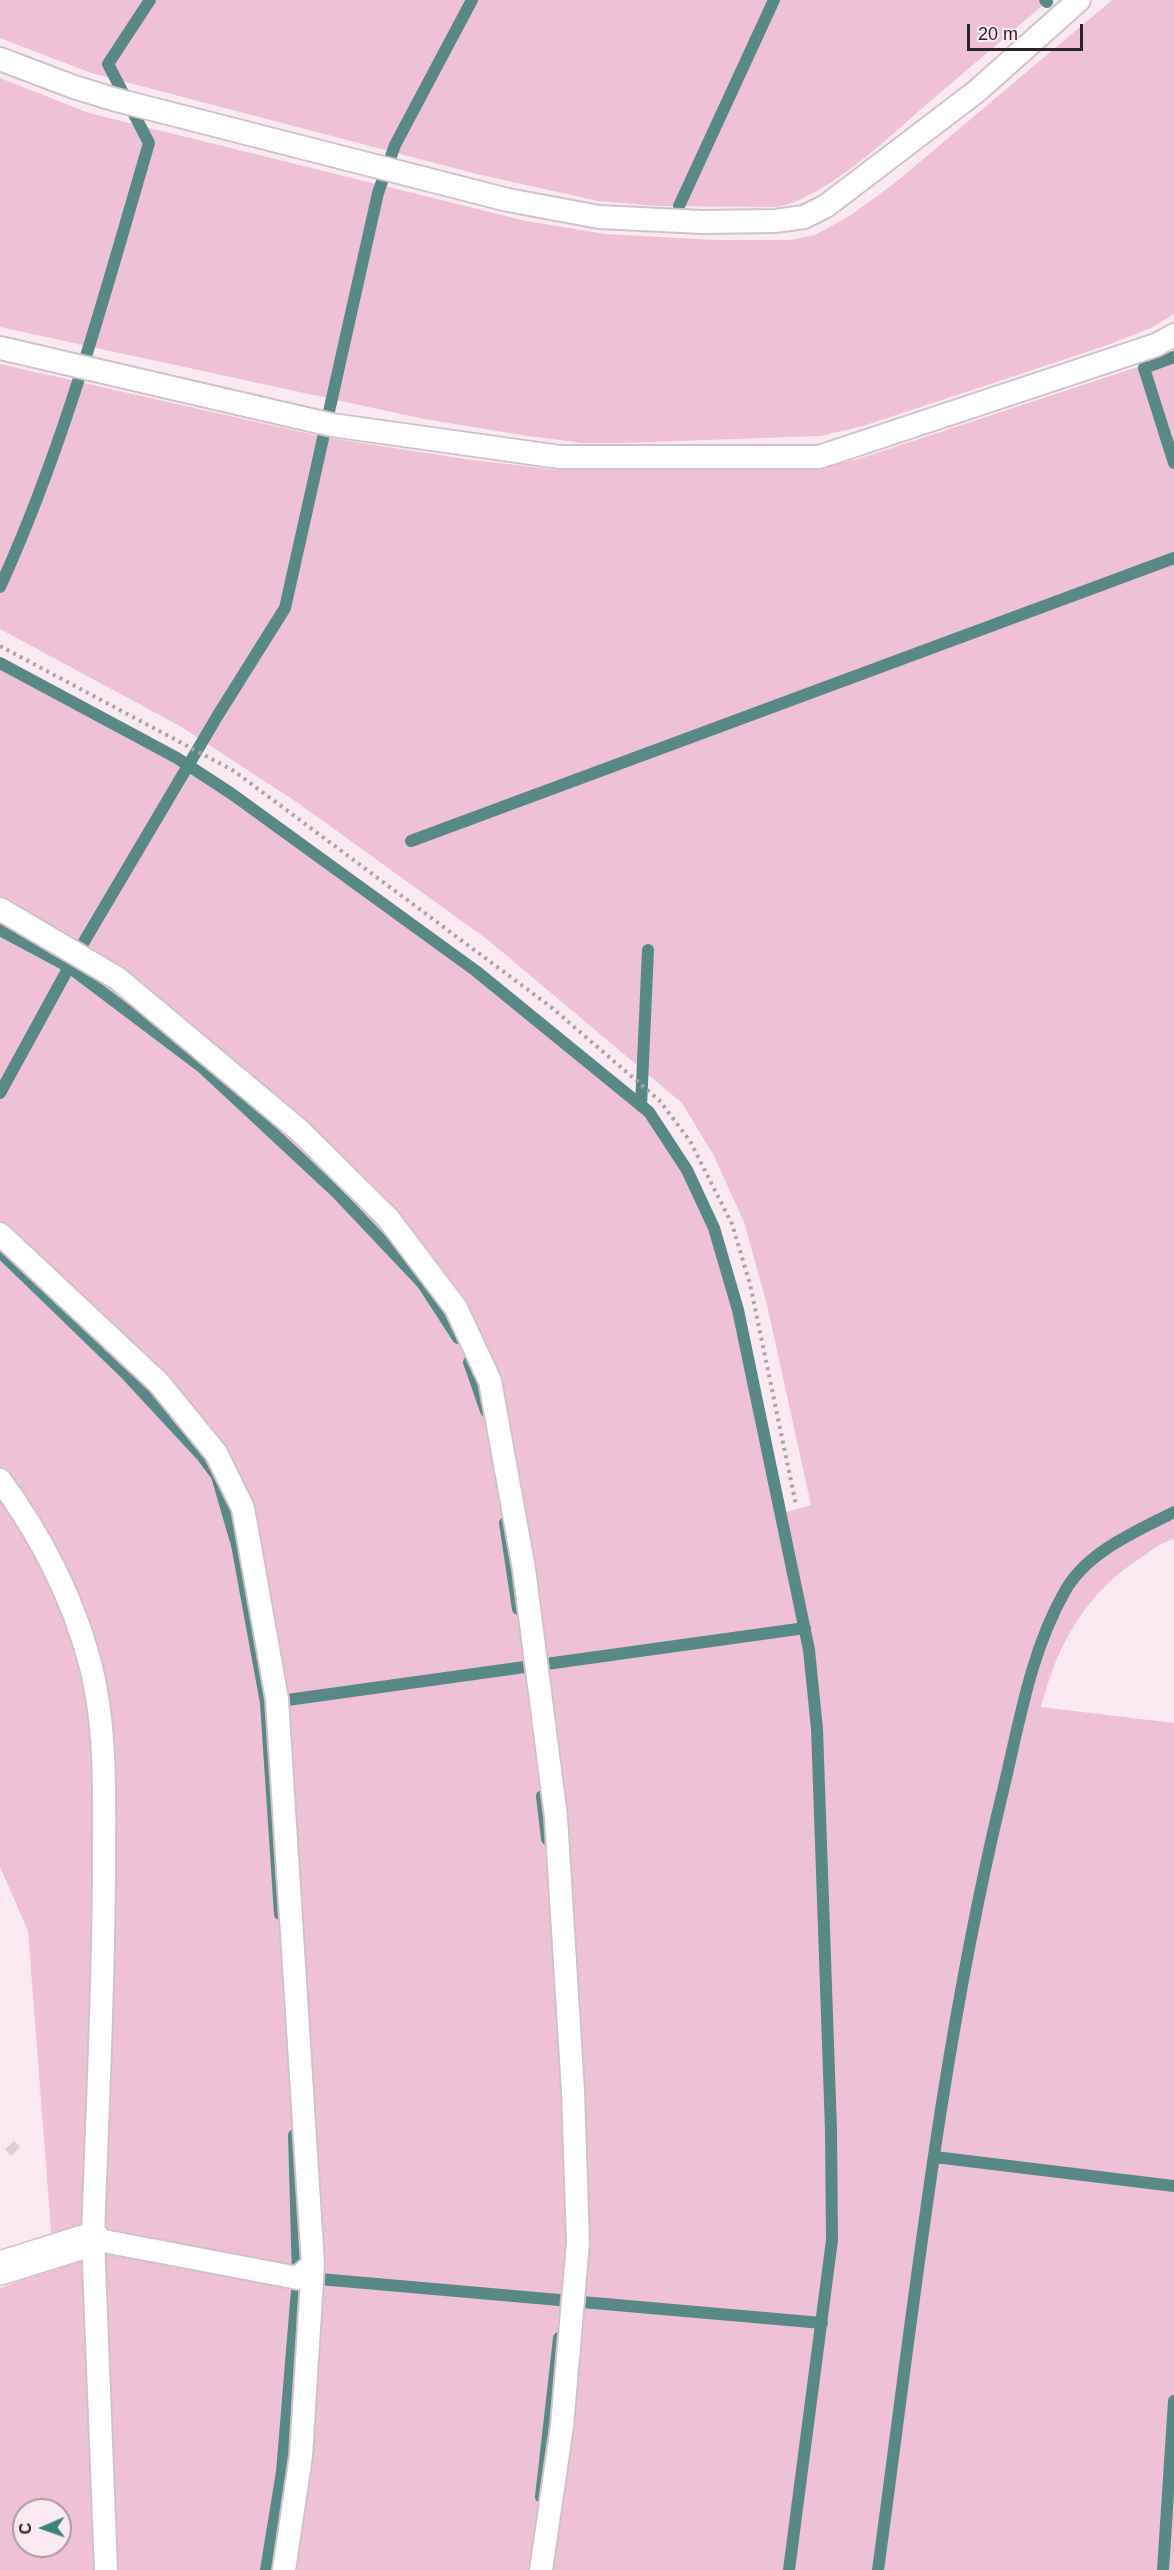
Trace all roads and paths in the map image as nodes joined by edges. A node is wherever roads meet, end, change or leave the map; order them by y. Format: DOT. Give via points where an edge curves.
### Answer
graph roads {
  1 [pos="1079,0"];
  2 [pos="0,59"];
  3 [pos="1174,335"];
  4 [pos="0,348"];
  5 [pos="0,646"];
  6 [pos="0,909"];
  7 [pos="0,1234"];
  8 [pos="0,1480"];
  9 [pos="796,1505"];
  10 [pos="93,2239"];
  11 [pos="313,2264"];
  12 [pos="0,2268"];
  13 [pos="106,2570"];
  14 [pos="284,2570"];
  15 [pos="542,2570"];
  1 -- 2 [label="lane" via="977,91 826,206 804,217 775,221 599,217 508,200 113,99"];
  3 -- 4 [label="lane" via="1156,345 1004,396 807,457 560,457 332,425"];
  5 -- 9 [label="path" via="234,771 551,1007 659,1100 690,1141 732,1224 750,1284"];
  6 -- 15 [label="lane" via="117,978 299,1130 388,1218 456,1308 490,1381 524,1569 556,1817 573,2091 578,2243 562,2426"];
  7 -- 11 [label="lane" via="159,1383 216,1453 243,1508 278,1699"];
  8 -- 10 [label="lane" via="24,1516 73,1610 90,1664 99,1712 104,1906"];
  10 -- 11 [label="lane" via="298,2278"];
  10 -- 12 [label="street"];
  10 -- 13 [label="lane"];
  11 -- 14 [label="lane" via="301,2456"];
}
